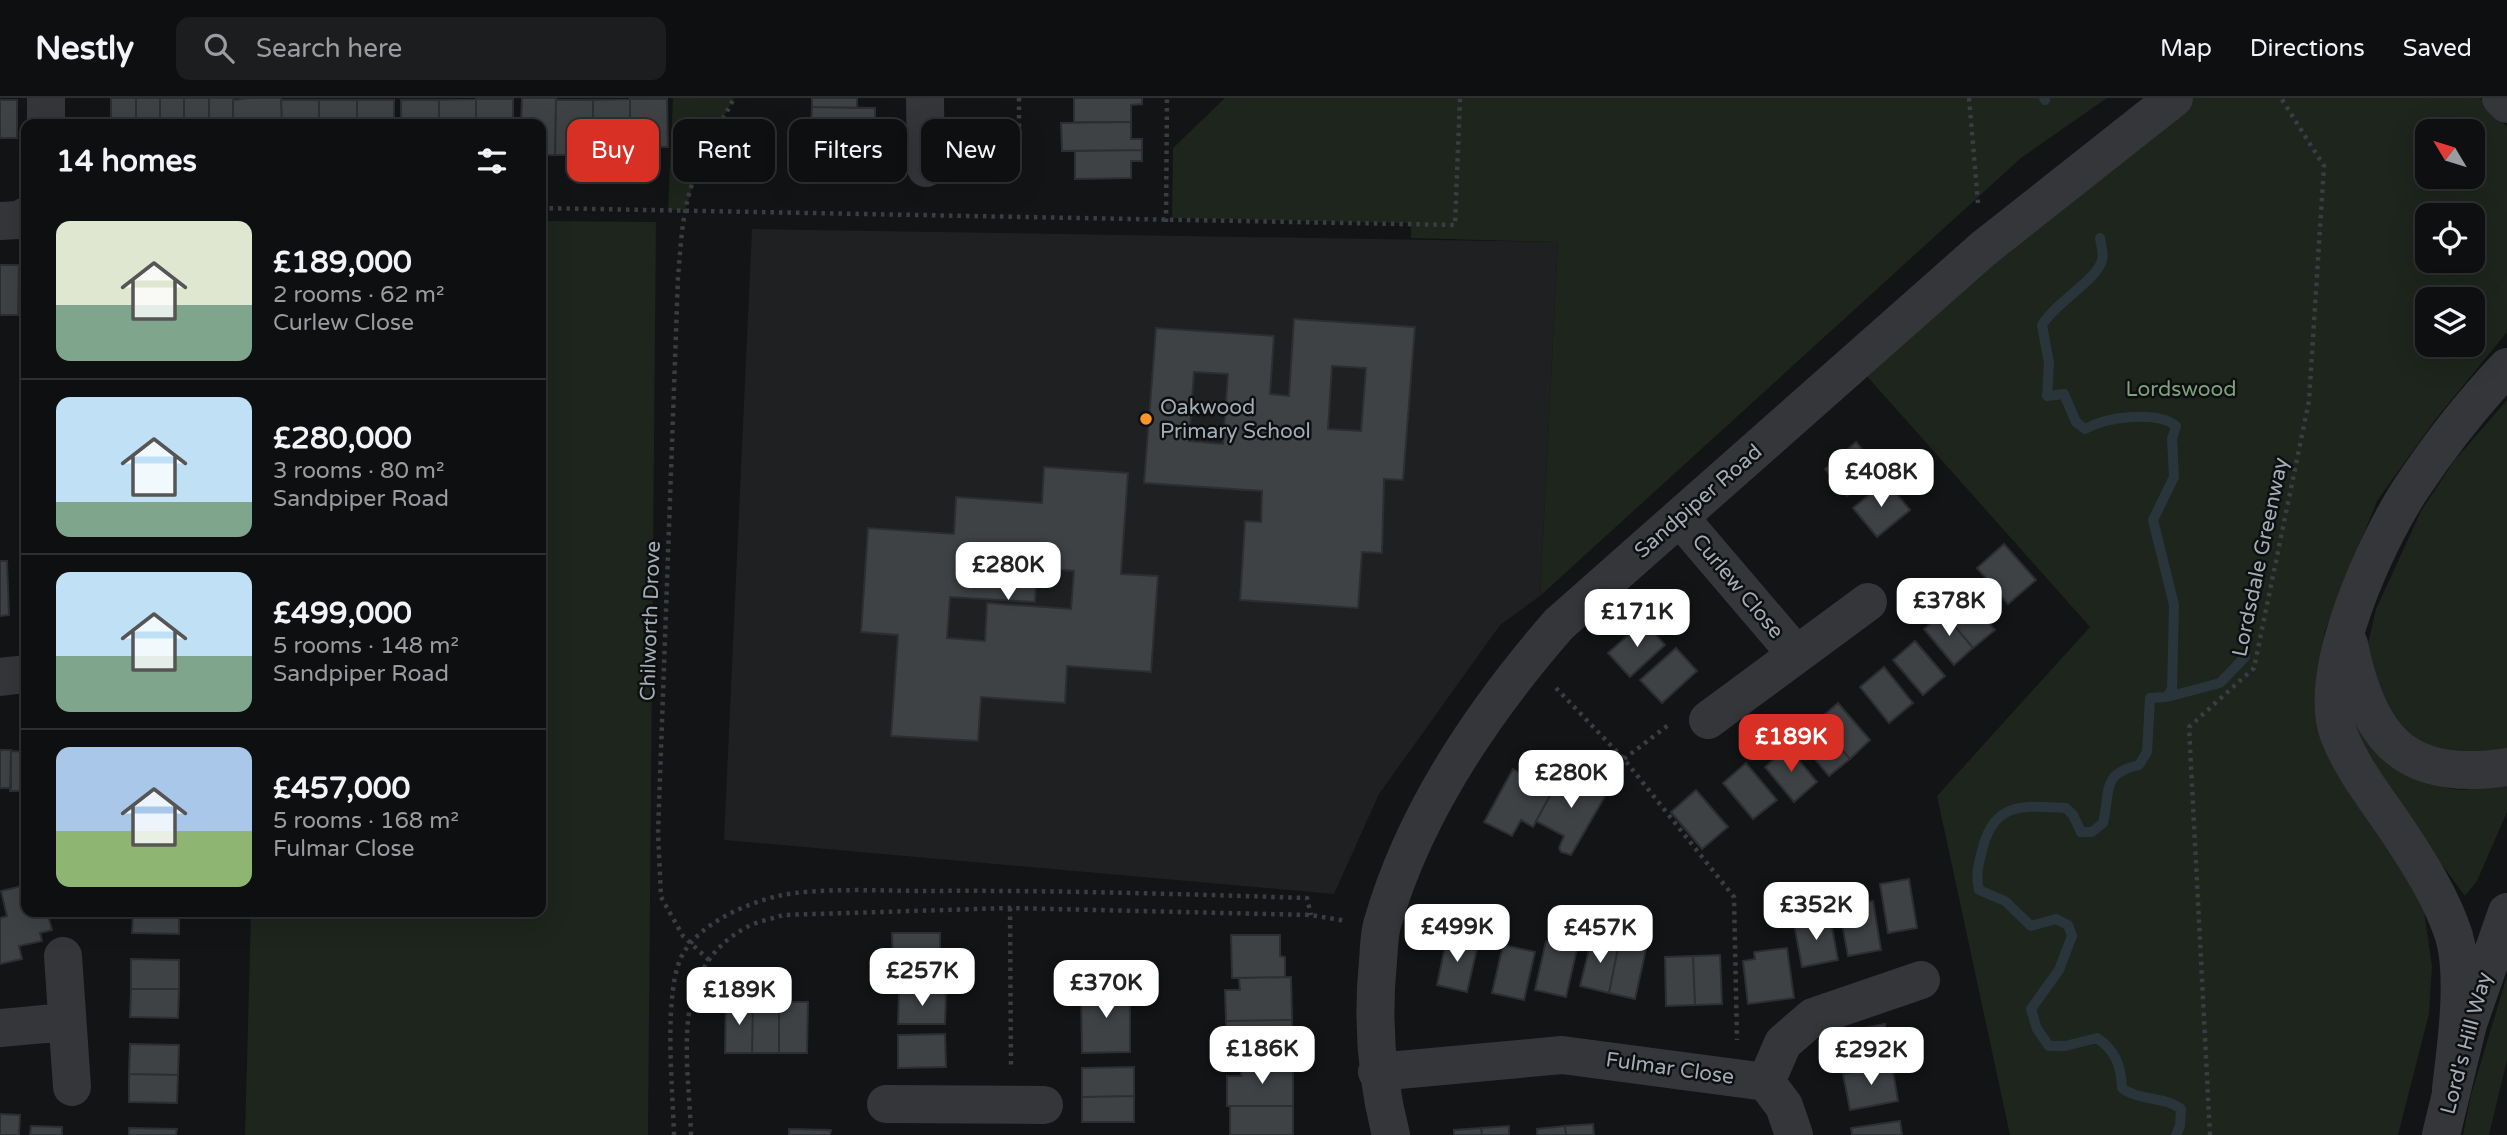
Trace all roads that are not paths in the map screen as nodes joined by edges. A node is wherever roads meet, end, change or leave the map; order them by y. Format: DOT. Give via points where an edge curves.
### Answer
graph roads {
  1 [pos="46,98"];
  2 [pos="925,98"];
  3 [pos="2174,98"];
  4 [pos="2501,98"];
  5 [pos="2507,104"];
  6 [pos="46,119"];
  7 [pos="925,119"];
  8 [pos="21,219"];
  9 [pos="0,221"];
  10 [pos="2507,367"];
  11 [pos="1681,518"];
  12 [pos="1868,602"];
  13 [pos="2346,631"];
  14 [pos="1797,654"];
  15 [pos="21,675"];
  16 [pos="0,677"];
  17 [pos="1708,720"];
  18 [pos="2507,767"];
  19 [pos="2507,912"];
  20 [pos="63,956"];
  21 [pos="1921,980"];
  22 [pos="66,1022"];
  23 [pos="0,1028"];
  24 [pos="1377,1072"];
  25 [pos="1752,1080"];
  26 [pos="72,1087"];
  27 [pos="2451,1089"];
  28 [pos="886,1104"];
  29 [pos="1028,1105"];
  30 [pos="958,1120"];
  31 [pos="1391,1135"];
  32 [pos="1794,1135"];
  33 [pos="2441,1135"];
  1 -- 6 [label="street"];
  2 -- 7 [label="street"];
  3 -- 11 [label="street, Sandpiper Road" via="1983,249"];
  4 -- 5 [label="street"];
  8 -- 9 [label="street"];
  10 -- 13 [label="street" via="2411,490 2380,547"];
  11 -- 14 [label="street, Curlew Close"];
  11 -- 24 [label="street, Sandpiper Road" via="1559,624 1477,728 1436,797 1382,926 1373,1020"];
  12 -- 14 [label="street, Curlew Close"];
  13 -- 18 [label="street" via="2357,684 2371,716 2390,742 2418,762 2449,771"];
  13 -- 27 [label="street" via="2334,698 2338,733 2353,765 2421,865 2455,939 2460,1010"];
  14 -- 17 [label="street, Curlew Close"];
  15 -- 16 [label="street"];
  19 -- 27 [label="street, Lord's Hill Way"];
  20 -- 22 [label="street"];
  21 -- 25 [label="street" via="1812,1017"];
  22 -- 23 [label="street"];
  22 -- 26 [label="street"];
  24 -- 25 [label="street, Fulmar Close" via="1562,1055"];
  24 -- 31 [label="street, Sandpiper Road"];
  25 -- 32 [label="street" via="1784,1106"];
  27 -- 33 [label="street, Lord's Hill Way"];
  28 -- 30 [label="street"];
  29 -- 30 [label="street"];
}
